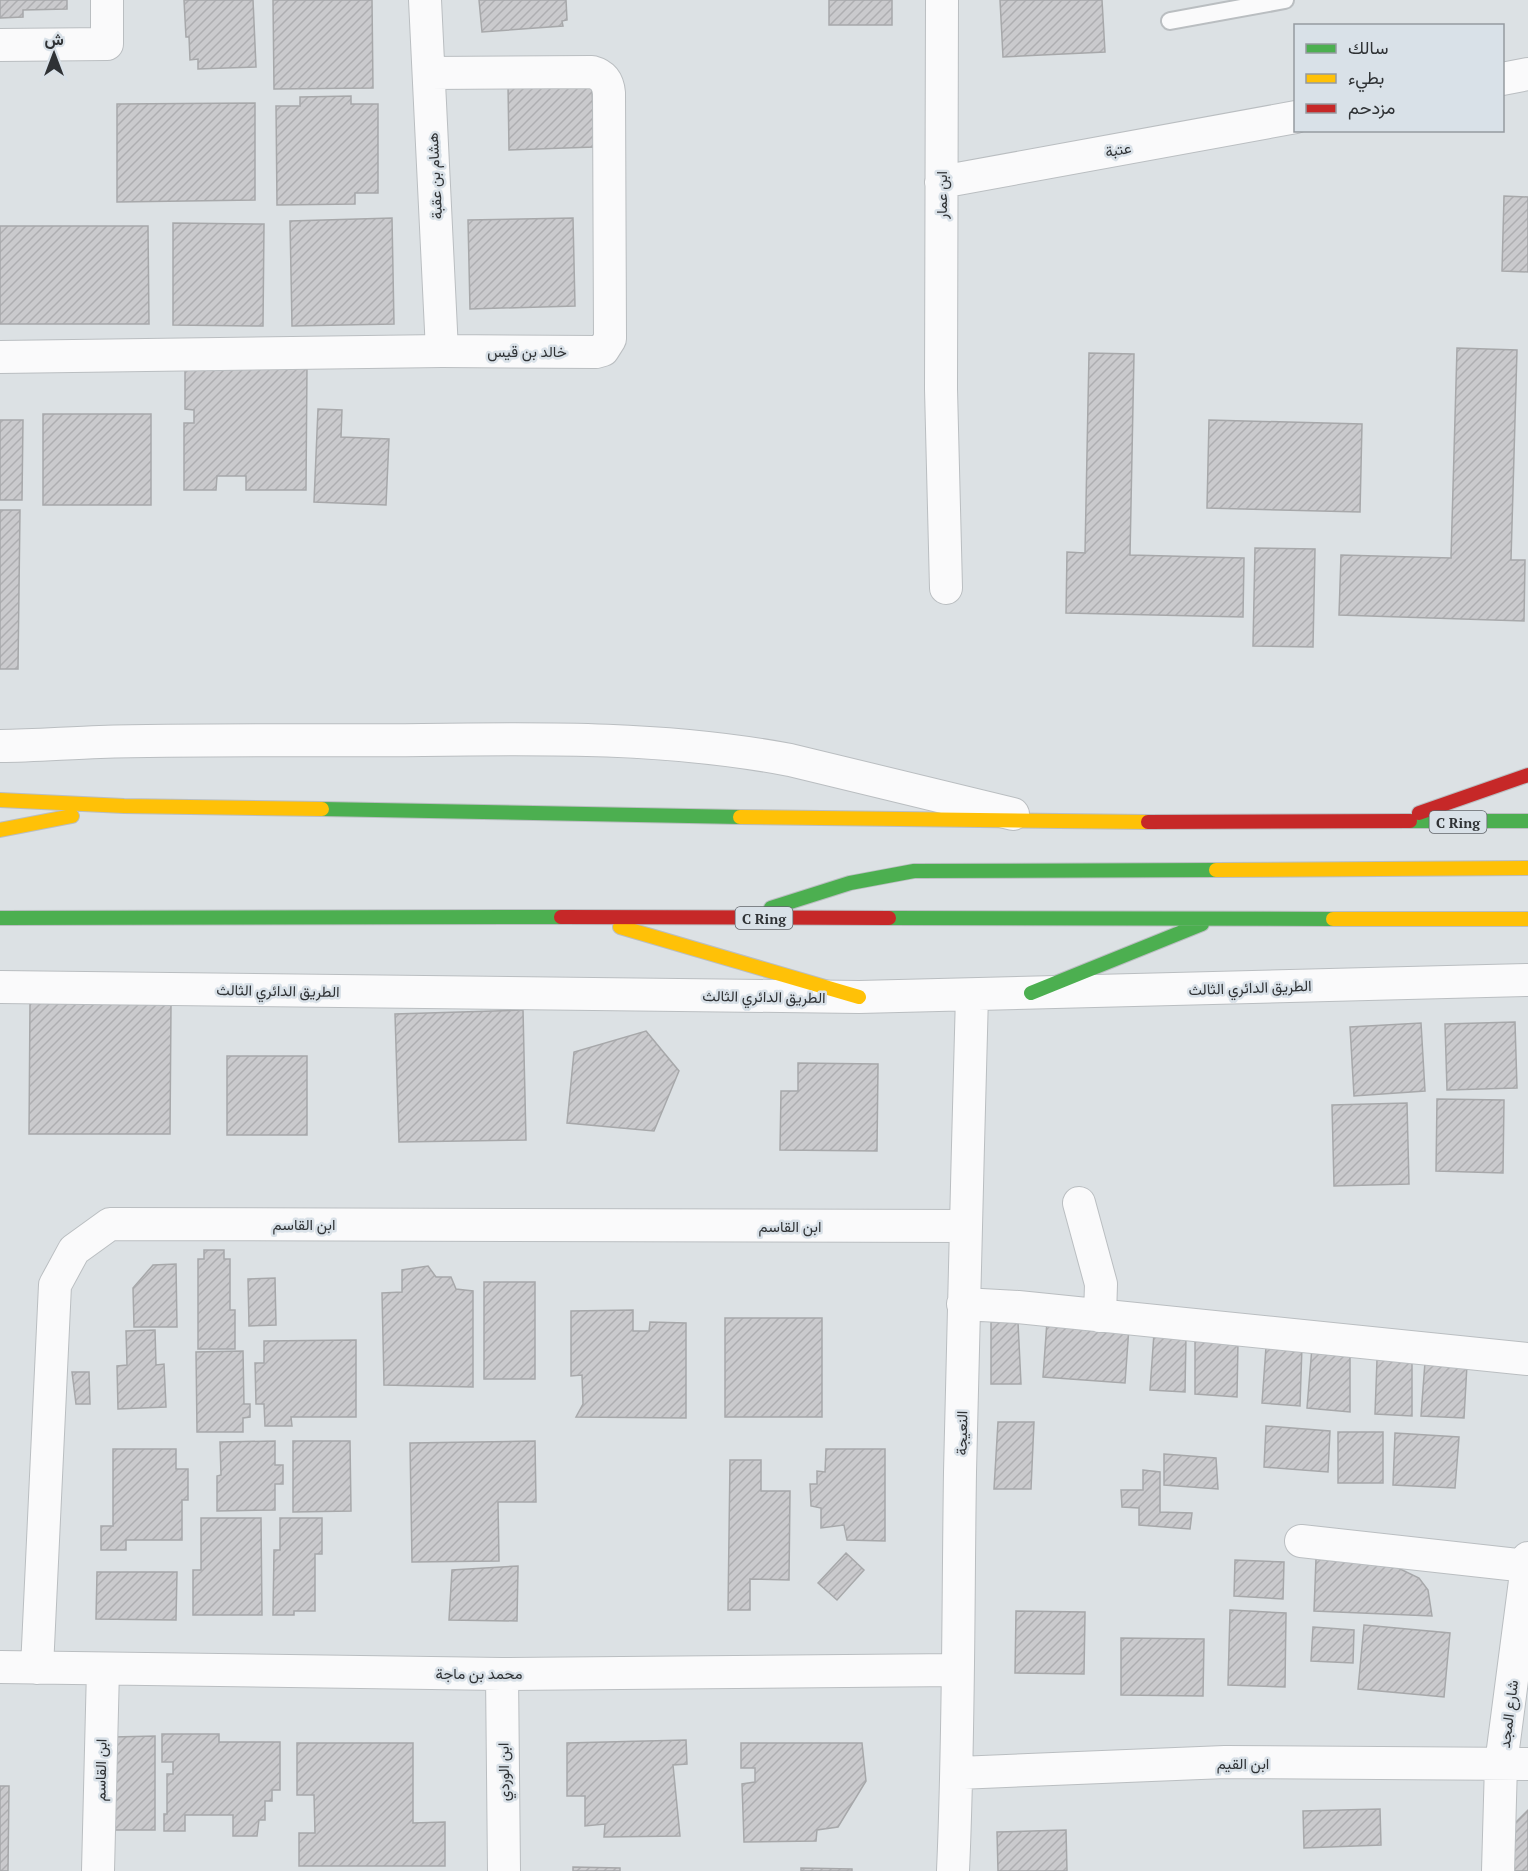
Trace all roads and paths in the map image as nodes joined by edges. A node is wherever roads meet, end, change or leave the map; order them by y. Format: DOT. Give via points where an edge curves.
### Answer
graph roads {
  1 [pos="107,0"];
  2 [pos="425,0"];
  3 [pos="942,0"];
  4 [pos="1285,0"];
  5 [pos="1170,21"];
  6 [pos="0,45"];
  7 [pos="429,73"];
  8 [pos="1528,74"];
  9 [pos="1504,79"];
  10 [pos="1294,117"];
  11 [pos="941,182"];
  12 [pos="442,351"];
  13 [pos="0,357"];
  14 [pos="946,588"];
  15 [pos="0,746"];
  16 [pos="1528,774"];
  17 [pos="0,800"];
  18 [pos="123,806"];
  19 [pos="1528,821"];
  20 [pos="1046,822"];
  21 [pos="1388,822"];
  22 [pos="0,830"];
  23 [pos="1528,868"];
  24 [pos="584,917"];
  25 [pos="0,918"];
  26 [pos="744,918"];
  27 [pos="1218,918"];
  28 [pos="1528,919"];
  29 [pos="1528,980"];
  30 [pos="0,987"];
  31 [pos="1031,993"];
  32 [pos="972,995"];
  33 [pos="859,997"];
  34 [pos="1080,1203"];
  35 [pos="966,1226"];
  36 [pos="963,1304"];
  37 [pos="1100,1316"];
  38 [pos="1528,1359"];
  39 [pos="1301,1541"];
  40 [pos="1528,1562"];
  41 [pos="0,1667"];
  42 [pos="37,1668"];
  43 [pos="103,1670"];
  44 [pos="957,1670"];
  45 [pos="502,1674"];
  46 [pos="1515,1764"];
  47 [pos="958,1773"];
  48 [pos="98,1871"];
  49 [pos="504,1871"];
  50 [pos="953,1871"];
  51 [pos="1498,1871"];
  1 -- 6 [label="street" via="107,44"];
  2 -- 7 [label="street, هشام بن عقبة"];
  3 -- 11 [label="street, ابن عمار"];
  4 -- 5 [label="lane"];
  7 -- 12 [label="street, هشام بن عقبة"];
  7 -- 12 [label="street, خالد بن قيس" via="592,72 605,79 609,93 607,345 596,352"];
  8 -- 9 [label="street"];
  10 -- 11 [label="street, عتبة"];
  11 -- 14 [label="street, ابن عمار"];
  12 -- 13 [label="street, خالد بن قيس"];
  15 -- 20 [label="street" via="485,739 689,746 790,760"];
  16 -- 21 [label="highway"];
  17 -- 18 [label="highway, C Ring"];
  18 -- 20 [label="highway, C Ring"];
  18 -- 22 [label="highway"];
  19 -- 21 [label="highway, C Ring"];
  20 -- 21 [label="highway, C Ring"];
  23 -- 26 [label="highway" via="914,871 850,883"];
  24 -- 25 [label="highway, C Ring"];
  24 -- 26 [label="highway, C Ring"];
  24 -- 33 [label="highway"];
  26 -- 27 [label="highway, C Ring"];
  27 -- 28 [label="highway, C Ring"];
  27 -- 31 [label="highway"];
  29 -- 31 [label="street, الطريق الدائري الثالث"];
  30 -- 33 [label="street, الطريق الدائري الثالث"];
  31 -- 32 [label="street, الطريق الدائري الثالث"];
  32 -- 33 [label="street, الطريق الدائري الثالث"];
  32 -- 35 [label="street, النعيجة"];
  34 -- 37 [label="street" via="1101,1284"];
  35 -- 36 [label="street, النعيجة"];
  35 -- 42 [label="street, ابن القاسم" via="110,1224 74,1250 56,1285"];
  36 -- 37 [label="street"];
  36 -- 44 [label="street, النعيجة"];
  37 -- 38 [label="street"];
  39 -- 40 [label="street"];
  40 -- 46 [label="street, شارع المجد"];
  41 -- 42 [label="street, محمد بن ماجة"];
  42 -- 43 [label="street, محمد بن ماجة"];
  43 -- 45 [label="street, محمد بن ماجة"];
  43 -- 48 [label="street, ابن القاسم"];
  44 -- 45 [label="street, محمد بن ماجة"];
  44 -- 47 [label="street, النعيجة"];
  45 -- 49 [label="street, ابن الوردي"];
  46 -- 47 [label="street, ابن القيم" via="1226,1762"];
  46 -- 51 [label="street, شارع المجد"];
  47 -- 50 [label="street, النعيجة"];
}
